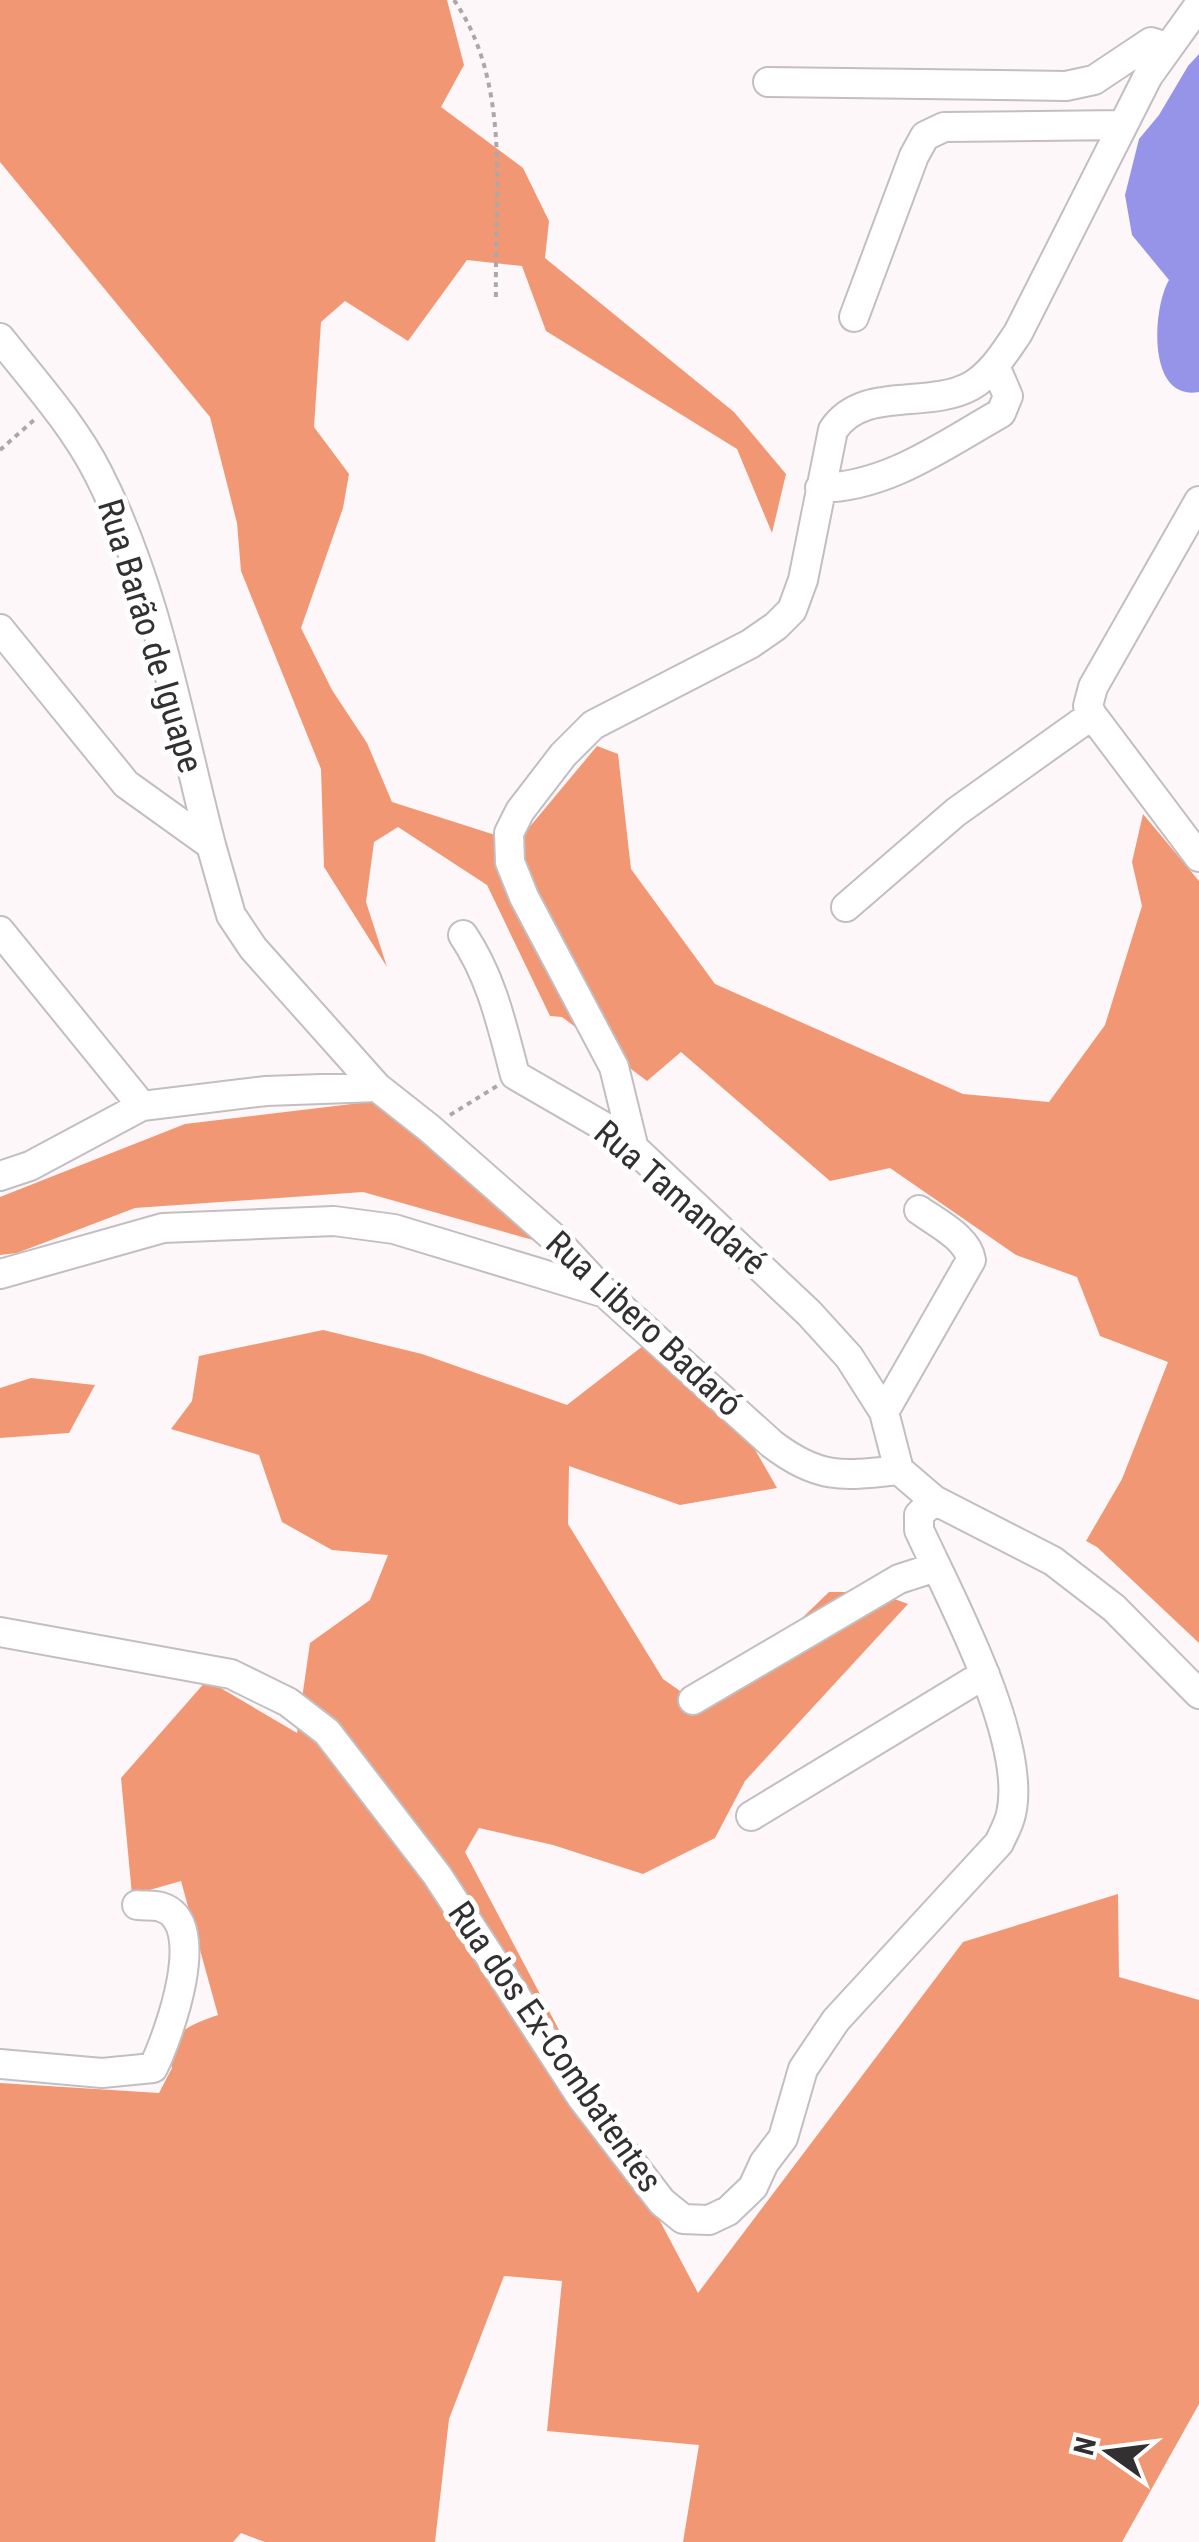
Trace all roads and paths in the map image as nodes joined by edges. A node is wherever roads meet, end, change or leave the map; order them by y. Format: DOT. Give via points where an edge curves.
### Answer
graph roads {
  1 [pos="454,0"];
  2 [pos="1199,5"];
  3 [pos="1166,47"];
  4 [pos="768,82"];
  5 [pos="1121,125"];
  6 [pos="496,301"];
  7 [pos="854,318"];
  8 [pos="0,338"];
  9 [pos="995,366"];
  10 [pos="52,404"];
  11 [pos="0,450"];
  12 [pos="820,488"];
  13 [pos="1199,501"];
  14 [pos="0,629"];
  15 [pos="1092,714"];
  16 [pos="211,846"];
  17 [pos="1199,857"];
  18 [pos="846,907"];
  19 [pos="0,931"];
  20 [pos="463,935"];
  21 [pos="516,1075"];
  22 [pos="376,1088"];
  23 [pos="142,1106"];
  24 [pos="429,1128"];
  25 [pos="634,1149"];
  26 [pos="0,1176"];
  27 [pos="920,1210"];
  28 [pos="0,1274"];
  29 [pos="606,1294"];
  30 [pos="884,1412"];
  31 [pos="899,1470"];
  32 [pos="934,1500"];
  33 [pos="936,1567"];
  34 [pos="0,1632"];
  35 [pos="985,1674"];
  36 [pos="1199,1694"];
  37 [pos="693,1700"];
  38 [pos="751,1816"];
  39 [pos="137,1906"];
  40 [pos="0,2064"];
  1 -- 6 [label="path" via="490,80"];
  2 -- 3 [label="street"];
  3 -- 4 [label="street" via="1151,42 1094,80 1066,86"];
  3 -- 5 [label="street"];
  5 -- 7 [label="street" via="944,127 925,136"];
  5 -- 9 [label="street" via="1018,334"];
  8 -- 10 [label="street, Rua Barão de Iguape"];
  9 -- 12 [label="street" via="971,386 945,395 856,407 843,415 833,430"];
  9 -- 12 [label="street" via="1008,396 1002,413 884,477"];
  10 -- 11 [label="path"];
  10 -- 16 [label="street, Rua Barão de Iguape" via="123,526"];
  12 -- 25 [label="street" via="792,610 750,644 593,725 563,754 509,833 510,862 524,897 614,1067"];
  13 -- 15 [label="street" via="1093,687"];
  14 -- 16 [label="street" via="126,784"];
  15 -- 17 [label="street"];
  15 -- 18 [label="street" via="956,812"];
  16 -- 22 [label="street, Rua Barão de Iguape" via="231,915 253,948"];
  19 -- 23 [label="street"];
  20 -- 21 [label="street" via="492,989"];
  21 -- 24 [label="path"];
  21 -- 25 [label="street, Rua Tamandaré"];
  22 -- 23 [label="street" via="266,1091"];
  22 -- 24 [label="street, Rua Libero Badaró"];
  23 -- 26 [label="street"];
  24 -- 29 [label="street, Rua Libero Badaró" via="553,1237"];
  25 -- 30 [label="street, Rua Tamandaré" via="809,1313"];
  27 -- 30 [label="street" via="962,1242 971,1260"];
  28 -- 29 [label="street" via="163,1228 334,1221 394,1229"];
  29 -- 31 [label="street, Rua Libero Badaró" via="794,1461 841,1476"];
  30 -- 31 [label="street, Rua Tamandaré"];
  31 -- 32 [label="street"];
  32 -- 33 [label="street, Rua dos Ex-Combatentes" via="919,1515 919,1530"];
  32 -- 36 [label="street" via="1053,1561 1114,1608"];
  33 -- 35 [label="street, Rua dos Ex-Combatentes"];
  33 -- 37 [label="street" via="899,1580"];
  34 -- 35 [label="street, Rua dos Ex-Combatentes" via="231,1674 288,1702 326,1732 437,1875 582,2098 683,2220 709,2220 753,2187 783,2138 803,2069 836,2020 1000,1843 1012,1813 1011,1773 1006,1734"];
  35 -- 38 [label="street"];
  39 -- 40 [label="street" via="163,1907 185,1935 178,2006 153,2068 102,2072"];
}
